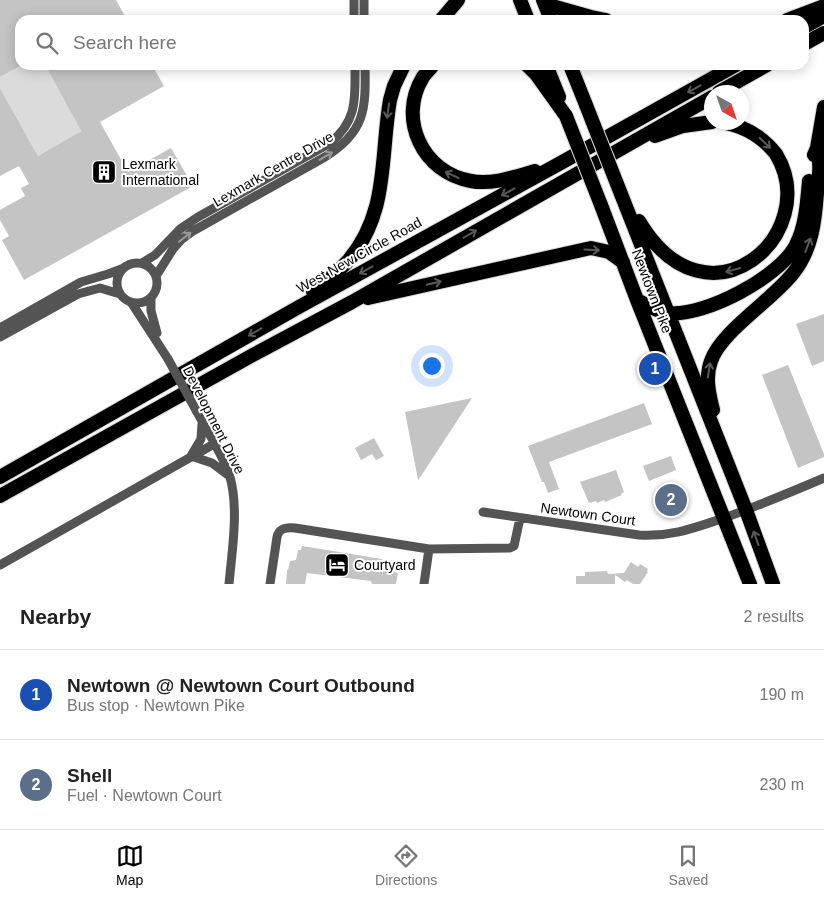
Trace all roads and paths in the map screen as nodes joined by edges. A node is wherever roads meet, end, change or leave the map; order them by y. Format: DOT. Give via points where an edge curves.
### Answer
graph roads {
  1 [pos="354,0"];
  2 [pos="364,0"];
  3 [pos="458,0"];
  4 [pos="520,0"];
  5 [pos="544,2"];
  6 [pos="824,6"];
  7 [pos="354,15"];
  8 [pos="364,15"];
  9 [pos="445,15"];
  10 [pos="526,15"];
  11 [pos="549,15"];
  12 [pos="585,15"];
  13 [pos="800,15"];
  14 [pos="824,16"];
  15 [pos="809,24"];
  16 [pos="824,33"];
  17 [pos="809,41"];
  18 [pos="355,70"];
  19 [pos="365,70"];
  20 [pos="402,70"];
  21 [pos="429,70"];
  22 [pos="532,70"];
  23 [pos="548,70"];
  24 [pos="572,70"];
  25 [pos="727,70"];
  26 [pos="759,70"];
  27 [pos="732,85"];
  28 [pos="704,101"];
  29 [pos="824,107"];
  30 [pos="566,116"];
  31 [pos="704,123"];
  32 [pos="747,130"];
  33 [pos="817,148"];
  34 [pos="612,153"];
  35 [pos="566,160"];
  36 [pos="621,194"];
  37 [pos="624,262"];
  38 [pos="142,263"];
  39 [pos="124,268"];
  40 [pos="156,276"];
  41 [pos="120,294"];
  42 [pos="151,298"];
  43 [pos="637,300"];
  44 [pos="132,302"];
  45 [pos="352,302"];
  46 [pos="297,308"];
  47 [pos="668,313"];
  48 [pos="0,328"];
  49 [pos="0,337"];
  50 [pos="168,359"];
  51 [pos="197,412"];
  52 [pos="214,444"];
  53 [pos="191,456"];
  54 [pos="728,468"];
  55 [pos="2,475"];
  56 [pos="230,476"];
  57 [pos="824,478"];
  58 [pos="0,496"];
  59 [pos="746,510"];
  60 [pos="483,512"];
  61 [pos="520,518"];
  62 [pos="723,518"];
  63 [pos="429,549"];
  64 [pos="0,565"];
  65 [pos="229,584"];
  66 [pos="270,584"];
  67 [pos="424,584"];
  68 [pos="750,584"];
  69 [pos="773,584"];
  1 -- 7 [label="street"];
  2 -- 8 [label="street"];
  3 -- 9 [label="highway"];
  4 -- 10 [label="highway"];
  5 -- 11 [label="highway"];
  5 -- 12 [label="highway"];
  6 -- 13 [label="highway"];
  14 -- 15 [label="highway"];
  16 -- 17 [label="highway"];
  18 -- 38 [label="street, Lexmark Centre Drive" via="353,113 338,136 198,216"];
  40 -- 19 [label="street, Lexmark Centre Drive, one-way" via="169,254 187,235 339,148 358,126 363,111"];
  20 -- 46 [label="highway, one-way" via="390,100 380,192 372,224 348,261"];
  35 -- 21 [label="highway, one-way" via="498,181 471,181 444,171 424,152 414,124 416,93"];
  22 -- 30 [label="highway"];
  23 -- 30 [label="highway, Newtown Pike"];
  24 -- 36 [label="highway, Newtown Pike, bridge"];
  25 -- 35 [label="highway, West New Circle Road, one-way"];
  26 -- 27 [label="highway"];
  28 -- 34 [label="highway"];
  29 -- 33 [label="highway"];
  30 -- 37 [label="highway, Newtown Pike, bridge"];
  31 -- 34 [label="highway" via="683,126"];
  32 -- 36 [label="highway, one-way" via="765,142 780,161 788,181 790,206 783,230 768,251 746,266 710,273 681,265 668,257 646,234"];
  33 -- 47 [label="highway" via="812,158 802,229 796,246 785,260 770,273 716,304 690,312"];
  54 -- 33 [label="highway, one-way" via="709,395 711,361 720,345 794,273 801,262 816,215 820,161"];
  45 -- 34 [label="highway, one-way"];
  35 -- 46 [label="highway, West New Circle Road, one-way"];
  36 -- 47 [label="highway, Newtown Pike"];
  37 -- 43 [label="highway, Newtown Pike"];
  45 -- 37 [label="highway, one-way" via="590,248 609,252"];
  38 -- 39 [label="street" via="132,263"];
  38 -- 40 [label="street"];
  39 -- 41 [label="street" via="117,283"];
  39 -- 48 [label="street" via="81,282"];
  40 -- 42 [label="street" via="157,288"];
  41 -- 44 [label="street"];
  41 -- 49 [label="street" via="100,288 83,292"];
  42 -- 44 [label="street"];
  42 -- 50 [label="street, Development Drive" via="153,324"];
  43 -- 47 [label="highway"];
  43 -- 62 [label="highway, Newtown Pike"];
  44 -- 50 [label="street, Development Drive"];
  45 -- 58 [label="highway"];
  46 -- 55 [label="highway, West New Circle Road, one-way"];
  47 -- 54 [label="highway, Newtown Pike"];
  50 -- 51 [label="street, Development Drive, bridge"];
  51 -- 52 [label="street, Development Drive"];
  51 -- 53 [label="street" via="203,432"];
  52 -- 53 [label="street"];
  52 -- 56 [label="street, Development Drive"];
  53 -- 56 [label="street" via="212,463"];
  53 -- 64 [label="street"];
  54 -- 59 [label="highway, Newtown Pike"];
  56 -- 65 [label="street, Development Drive" via="234,494"];
  57 -- 59 [label="street, Newtown Court"];
  59 -- 62 [label="street, Newtown Court"];
  69 -- 59 [label="highway, Newtown Pike, one-way"];
  60 -- 61 [label="street, Newtown Court"];
  61 -- 62 [label="street, Newtown Court" via="656,536 683,532"];
  61 -- 63 [label="street" via="514,546 510,548"];
  62 -- 68 [label="highway, Newtown Pike"];
  63 -- 66 [label="street" via="284,528 276,537"];
  63 -- 67 [label="street"];
}
